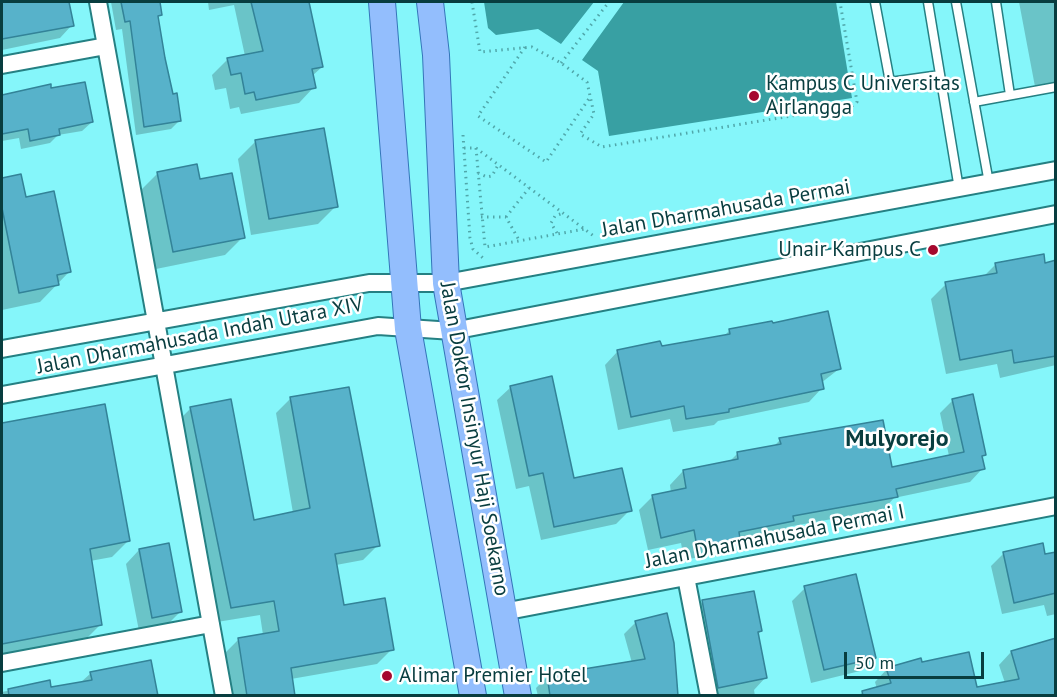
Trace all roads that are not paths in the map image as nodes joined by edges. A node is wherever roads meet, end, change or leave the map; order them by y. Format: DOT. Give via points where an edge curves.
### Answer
graph roads {
  1 [pos="98,2"];
  2 [pos="382,2"];
  3 [pos="430,2"];
  4 [pos="875,2"];
  5 [pos="928,2"];
  6 [pos="956,2"];
  7 [pos="996,2"];
  8 [pos="106,46"];
  9 [pos="2,65"];
  10 [pos="940,75"];
  11 [pos="1056,87"];
  12 [pos="1010,95"];
  13 [pos="974,102"];
  14 [pos="1056,170"];
  15 [pos="988,183"];
  16 [pos="959,189"];
  17 [pos="1056,214"];
  18 [pos="404,283"];
  19 [pos="446,283"];
  20 [pos="154,320"];
  21 [pos="408,329"];
  22 [pos="453,331"];
  23 [pos="2,349"];
  24 [pos="164,367"];
  25 [pos="2,395"];
  26 [pos="1056,506"];
  27 [pos="686,577"];
  28 [pos="503,612"];
  29 [pos="211,624"];
  30 [pos="2,663"];
  31 [pos="224,696"];
  32 [pos="473,696"];
  33 [pos="518,696"];
  34 [pos="709,696"];
  1 -- 8 [label="street"];
  2 -- 18 [label="main road, Jalan Doktor Insinyur Haji Soekarno"];
  3 -- 19 [label="main road, Jalan Doktor Insinyur Haji Soekarno"];
  4 -- 10 [label="lane" via="890,82"];
  5 -- 10 [label="lane"];
  6 -- 13 [label="lane"];
  7 -- 12 [label="lane"];
  8 -- 9 [label="street"];
  8 -- 20 [label="street"];
  10 -- 16 [label="lane"];
  11 -- 12 [label="lane"];
  12 -- 13 [label="lane"];
  13 -- 15 [label="lane"];
  14 -- 15 [label="street, Jalan Dharmahusada Permai"];
  15 -- 16 [label="street, Jalan Dharmahusada Permai"];
  16 -- 19 [label="street, Jalan Dharmahusada Permai"];
  17 -- 22 [label="street"];
  18 -- 19 [label="street, Jalan Dharmahusada Permai"];
  18 -- 20 [label="street, Jalan Dharmahusada Indah Utara XIV" via="369,283"];
  18 -- 21 [label="main road, Jalan Doktor Insinyur Haji Soekarno"];
  19 -- 22 [label="main road, Jalan Doktor Insinyur Haji Soekarno"];
  20 -- 23 [label="street, Jalan Dharmahusada Indah Utara XIV"];
  20 -- 24 [label="street"];
  21 -- 22 [label="street"];
  21 -- 24 [label="street, Jalan Dharmahusada Indah Utara XIV" via="378,326"];
  21 -- 32 [label="main road, Jalan Doktor Insinyur Haji Soekarno"];
  22 -- 28 [label="main road, Jalan Doktor Insinyur Haji Soekarno"];
  24 -- 25 [label="street, Jalan Dharmahusada Indah Utara XIV"];
  24 -- 29 [label="street"];
  26 -- 27 [label="street, Jalan Dharmahusada Permai I"];
  27 -- 28 [label="street, Jalan Dharmahusada Permai I"];
  27 -- 34 [label="street"];
  28 -- 33 [label="main road, Jalan Doktor Insinyur Haji Soekarno"];
  29 -- 30 [label="street"];
  29 -- 31 [label="street"];
}
